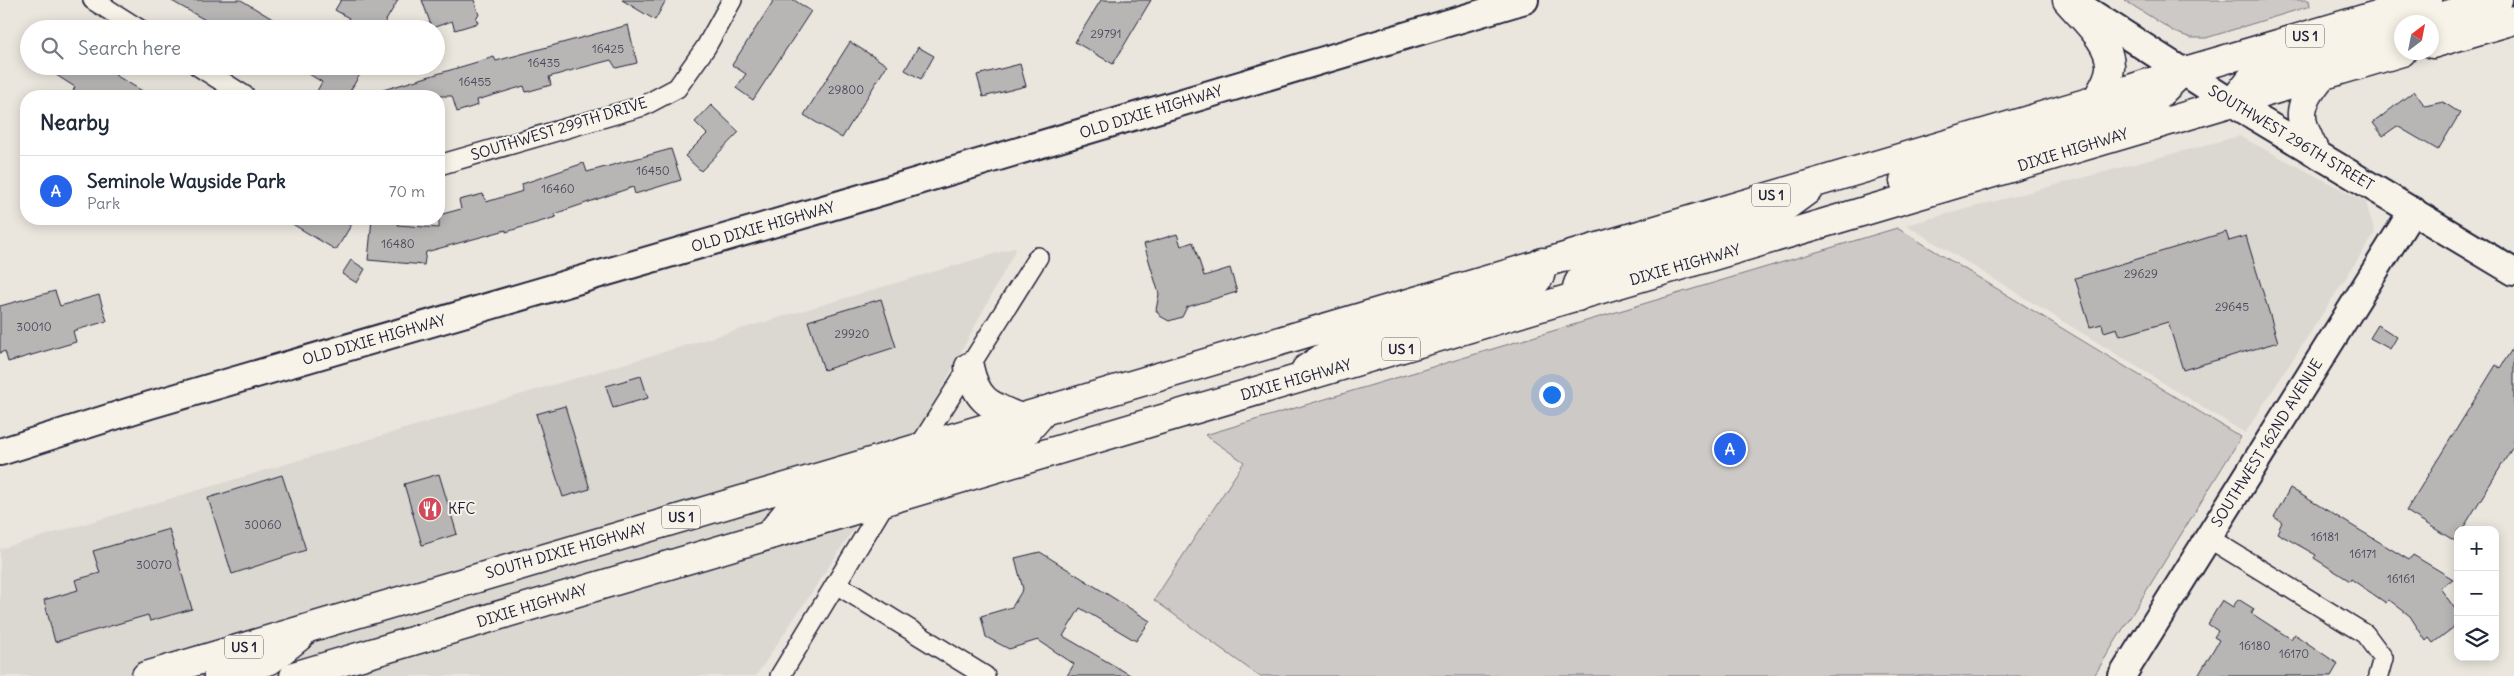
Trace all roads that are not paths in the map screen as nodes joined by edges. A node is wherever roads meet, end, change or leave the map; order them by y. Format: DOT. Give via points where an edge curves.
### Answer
graph roads {
  1 [pos="93,0"];
  2 [pos="732,0"];
  3 [pos="1525,0"];
  4 [pos="2067,0"];
  5 [pos="2072,0"];
  6 [pos="2428,0"];
  7 [pos="2498,0"];
  8 [pos="2439,17"];
  9 [pos="125,20"];
  10 [pos="2514,20"];
  11 [pos="2394,31"];
  12 [pos="2439,42"];
  13 [pos="2394,54"];
  14 [pos="2182,72"];
  15 [pos="212,75"];
  16 [pos="2321,77"];
  17 [pos="236,90"];
  18 [pos="2096,100"];
  19 [pos="2232,103"];
  20 [pos="2315,152"];
  21 [pos="445,163"];
  22 [pos="1824,179"];
  23 [pos="2413,210"];
  24 [pos="1836,220"];
  25 [pos="1038,257"];
  26 [pos="1542,262"];
  27 [pos="2514,272"];
  28 [pos="1577,297"];
  29 [pos="969,366"];
  30 [pos="1284,383"];
  31 [pos="1032,415"];
  32 [pos="919,447"];
  33 [pos="0,452"];
  34 [pos="886,502"];
  35 [pos="770,534"];
  36 [pos="2207,537"];
  37 [pos="836,584"];
  38 [pos="311,627"];
  39 [pos="146,676"];
  40 [pos="218,676"];
  41 [pos="294,676"];
  42 [pos="780,676"];
  43 [pos="985,676"];
  44 [pos="2122,676"];
  45 [pos="2378,676"];
  1 -- 9 [label="street"];
  2 -- 21 [label="street, SOUTHWEST 299TH DRIVE" via="706,47 677,88 643,106"];
  3 -- 33 [label="street, OLD DIXIE HIGHWAY"];
  4 -- 18 [label="highway" via="2103,44 2110,59 2107,81"];
  5 -- 14 [label="street, SOUTHWEST 296TH STREET"];
  6 -- 14 [label="highway, US 1"];
  7 -- 8 [label="highway"];
  10 -- 12 [label="highway"];
  11 -- 19 [label="highway" via="2265,70 2253,76"];
  13 -- 16 [label="highway, DIXIE HIGHWAY / US 1"];
  14 -- 18 [label="highway, US 1"];
  14 -- 19 [label="street, SOUTHWEST 296TH STREET"];
  14 -- 24 [label="highway" via="2141,109 1889,186"];
  15 -- 17 [label="street"];
  16 -- 19 [label="highway, DIXIE HIGHWAY / US 1"];
  16 -- 20 [label="highway" via="2310,90 2302,110 2302,126"];
  18 -- 22 [label="highway, US 1"];
  19 -- 20 [label="street, SOUTHWEST 296TH STREET"];
  19 -- 24 [label="highway, DIXIE HIGHWAY / US 1"];
  20 -- 23 [label="street, SOUTHWEST 296TH STREET"];
  22 -- 26 [label="highway, US 1"];
  22 -- 28 [label="highway" via="1770,218 1592,269 1576,286"];
  23 -- 27 [label="street, SOUTHWEST 296TH STREET"];
  23 -- 36 [label="street, SOUTHWEST 162ND AVENUE"];
  24 -- 28 [label="highway, DIXIE HIGHWAY / US 1"];
  25 -- 29 [label="street"];
  26 -- 30 [label="highway" via="1540,276 1532,286 1340,346"];
  26 -- 31 [label="highway, SOUTH DIXIE HIGHWAY / US 1"];
  28 -- 30 [label="highway, DIXIE HIGHWAY / US 1"];
  29 -- 31 [label="highway" via="973,384 982,398 993,406"];
  29 -- 32 [label="street"];
  30 -- 34 [label="highway, DIXIE HIGHWAY / US 1"];
  31 -- 32 [label="highway, SOUTH DIXIE HIGHWAY / US 1"];
  31 -- 34 [label="highway" via="1018,440 948,459 910,474 896,486"];
  32 -- 35 [label="highway" via="893,469 791,508"];
  32 -- 38 [label="highway, SOUTH DIXIE HIGHWAY / US 1"];
  34 -- 35 [label="highway, US 1"];
  34 -- 37 [label="street"];
  35 -- 41 [label="highway, DIXIE HIGHWAY / US 1"];
  36 -- 44 [label="street, SOUTHWEST 162ND AVENUE"];
  36 -- 45 [label="street" via="2365,634 2382,658"];
  37 -- 42 [label="street"];
  37 -- 43 [label="street"];
  38 -- 39 [label="highway, US 1"];
  38 -- 40 [label="highway" via="270,660"];
}
